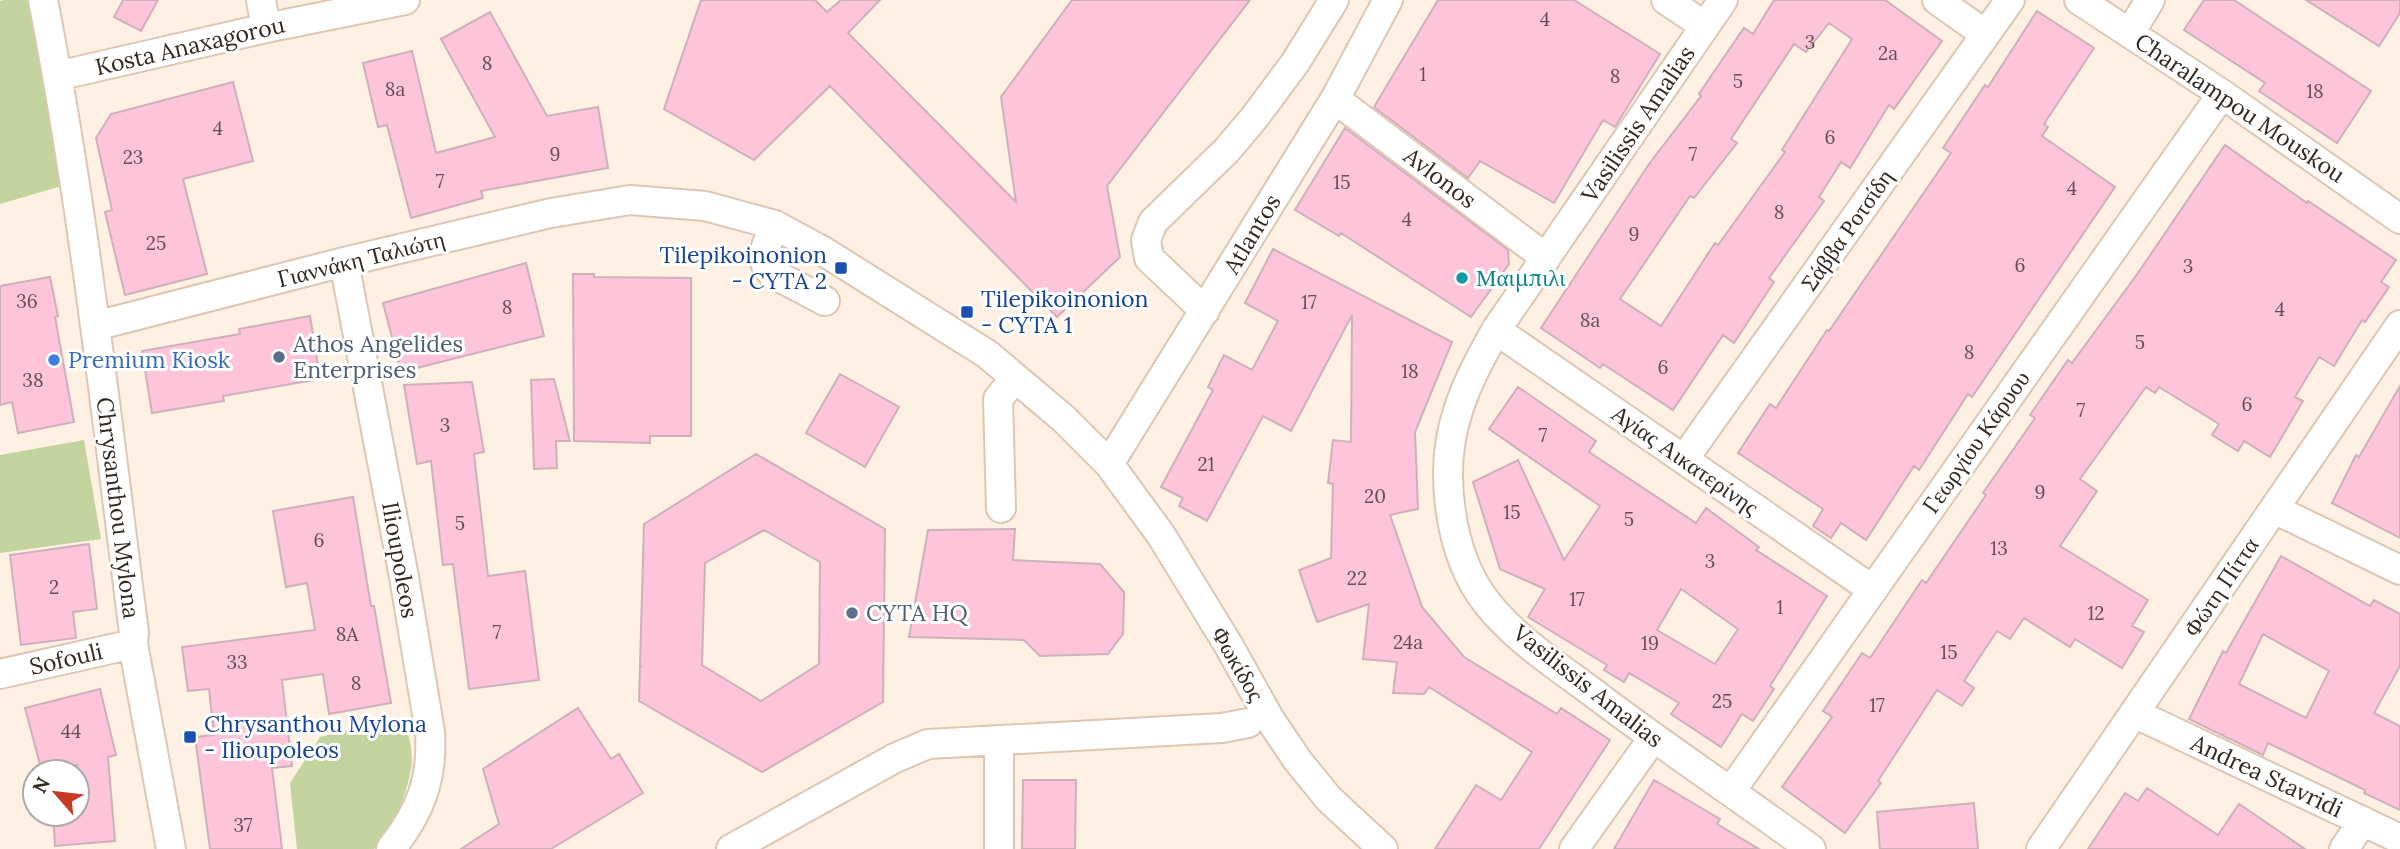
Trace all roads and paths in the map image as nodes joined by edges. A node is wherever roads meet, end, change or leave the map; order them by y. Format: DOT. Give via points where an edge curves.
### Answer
graph roads {
  1 [pos="43,0"];
  2 [pos="261,0"];
  3 [pos="405,0"];
  4 [pos="1334,0"];
  5 [pos="1388,0"];
  6 [pos="1666,0"];
  7 [pos="1723,0"];
  8 [pos="1937,0"];
  9 [pos="2010,0"];
  10 [pos="2078,0"];
  11 [pos="2150,0"];
  12 [pos="1705,26"];
  13 [pos="266,29"];
  14 [pos="2130,33"];
  15 [pos="1985,34"];
  16 [pos="57,76"];
  17 [pos="2222,94"];
  18 [pos="1335,99"];
  19 [pos="2400,219"];
  20 [pos="775,225"];
  21 [pos="1546,258"];
  22 [pos="344,262"];
  23 [pos="825,301"];
  24 [pos="1205,311"];
  25 [pos="2400,325"];
  26 [pos="95,326"];
  27 [pos="1496,330"];
  28 [pos="1015,378"];
  29 [pos="1684,460"];
  30 [pos="1109,464"];
  31 [pos="1001,508"];
  32 [pos="2274,509"];
  33 [pos="2400,570"];
  34 [pos="1873,590"];
  35 [pos="133,644"];
  36 [pos="0,674"];
  37 [pos="2134,713"];
  38 [pos="1248,723"];
  39 [pos="1653,738"];
  40 [pos="999,741"];
  41 [pos="1731,792"];
  42 [pos="2363,821"];
  43 [pos="2400,839"];
  44 [pos="171,849"];
  45 [pos="391,849"];
  46 [pos="731,849"];
  47 [pos="999,849"];
  48 [pos="1383,849"];
  49 [pos="1574,849"];
  50 [pos="1811,849"];
  51 [pos="2041,849"];
  52 [pos="2344,849"];
  1 -- 16 [label="street, Chrysanthou Mylona"];
  2 -- 13 [label="street"];
  3 -- 13 [label="street, Kosta Anaxagorou"];
  4 -- 24 [label="street" via="1254,118 1153,222 1146,240 1149,258"];
  5 -- 18 [label="street, Atlantos"];
  6 -- 12 [label="street"];
  7 -- 12 [label="street, Vasilissis Amalias"];
  8 -- 15 [label="street"];
  9 -- 15 [label="street, Σάββα Ροτσίδη"];
  10 -- 14 [label="street, Charalampou Mouskou"];
  11 -- 14 [label="street"];
  12 -- 21 [label="street, Vasilissis Amalias"];
  13 -- 16 [label="street, Kosta Anaxagorou"];
  14 -- 17 [label="street, Charalampou Mouskou"];
  15 -- 29 [label="street, Σάββα Ροτσίδη"];
  16 -- 26 [label="street, Chrysanthou Mylona"];
  17 -- 19 [label="street, Charalampou Mouskou"];
  17 -- 34 [label="street, Γεωργίου Κάρυου"];
  18 -- 21 [label="street, Avlonos"];
  18 -- 24 [label="street, Atlantos"];
  20 -- 22 [label="street, Γιαννάκη Ταλιώτη" via="705,206 630,200 551,213"];
  20 -- 23 [label="street" via="763,259 765,267"];
  20 -- 28 [label="street, Φωκίδος" via="987,354"];
  21 -- 27 [label="street, Vasilissis Amalias"];
  22 -- 26 [label="street, Γιαννάκη Ταλιώτη"];
  22 -- 45 [label="street, Ilioupoleos" via="430,732 428,780 419,806"];
  24 -- 30 [label="street, Atlantos"];
  25 -- 32 [label="street, Φώτη Πίττα"];
  26 -- 35 [label="street, Chrysanthou Mylona"];
  27 -- 29 [label="street, Αγίας Αικατερίνης"];
  27 -- 39 [label="street, Vasilissis Amalias" via="1457,414 1450,453 1449,496 1457,544 1471,581 1519,637"];
  28 -- 30 [label="street, Φωκίδος" via="1065,419"];
  28 -- 31 [label="street" via="998,399"];
  29 -- 34 [label="street, Αγίας Αικατερίνης"];
  30 -- 48 [label="street, Φωκίδος" via="1161,535 1298,761 1329,799"];
  32 -- 33 [label="street"];
  32 -- 37 [label="street, Φώτη Πίττα"];
  34 -- 41 [label="street, Γεωργίου Κάρυου"];
  35 -- 36 [label="street, Sofouli"];
  35 -- 44 [label="street, Chrysanthou Mylona"];
  37 -- 42 [label="street, Andrea Stavridi"];
  37 -- 51 [label="street, Φώτη Πίττα"];
  38 -- 40 [label="street"];
  39 -- 41 [label="street, Vasilissis Amalias"];
  39 -- 49 [label="street"];
  40 -- 46 [label="street" via="939,743 916,749"];
  40 -- 47 [label="street"];
  41 -- 50 [label="street, Vasilissis Amalias"];
  42 -- 43 [label="street, Andrea Stavridi"];
  42 -- 52 [label="street"];
}
